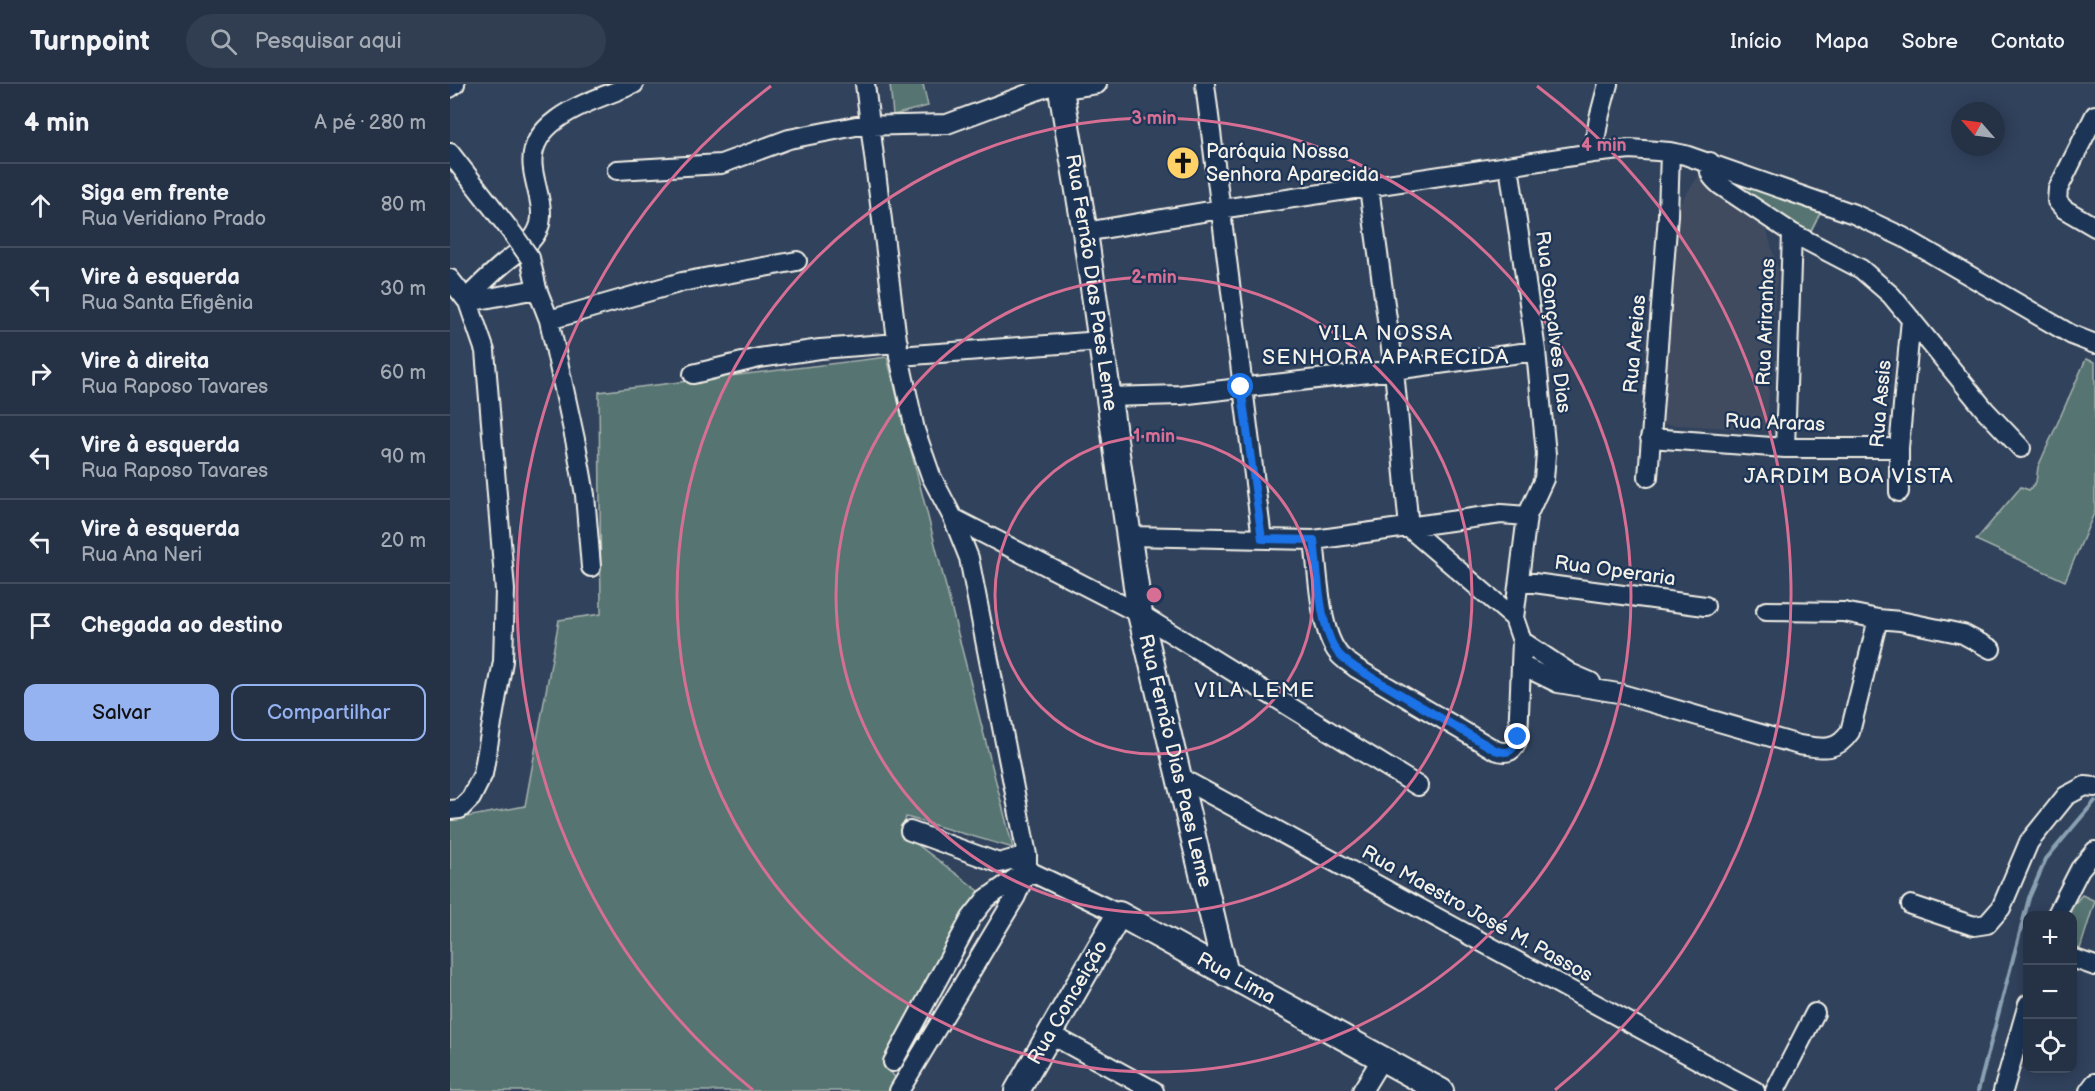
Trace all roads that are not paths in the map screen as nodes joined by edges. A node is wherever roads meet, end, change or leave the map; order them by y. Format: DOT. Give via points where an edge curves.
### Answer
graph roads {
  1 [pos="454,84"];
  2 [pos="634,84"];
  3 [pos="865,84"];
  4 [pos="1097,84"];
  5 [pos="1205,84"];
  6 [pos="1608,84"];
  7 [pos="1061,85"];
  8 [pos="450,88"];
  9 [pos="2095,114"];
  10 [pos="870,126"];
  11 [pos="2089,140"];
  12 [pos="450,153"];
  13 [pos="1593,153"];
  14 [pos="1678,153"];
  15 [pos="1710,162"];
  16 [pos="1509,166"];
  17 [pos="617,170"];
  18 [pos="1369,188"];
  19 [pos="1221,209"];
  20 [pos="2095,227"];
  21 [pos="1085,232"];
  22 [pos="1792,233"];
  23 [pos="797,261"];
  24 [pos="450,279"];
  25 [pos="537,289"];
  26 [pos="467,301"];
  27 [pos="1911,319"];
  28 [pos="549,320"];
  29 [pos="1101,341"];
  30 [pos="2095,344"];
  31 [pos="898,349"];
  32 [pos="1536,351"];
  33 [pos="1394,370"];
  34 [pos="693,374"];
  35 [pos="1241,387"];
  36 [pos="1109,397"];
  37 [pos="1650,438"];
  38 [pos="1785,448"];
  39 [pos="1899,448"];
  40 [pos="2021,448"];
  41 [pos="1648,477"];
  42 [pos="1899,492"];
  43 [pos="1527,516"];
  44 [pos="953,518"];
  45 [pos="1409,528"];
  46 [pos="1129,536"];
  47 [pos="1262,539"];
  48 [pos="1314,540"];
  49 [pos="591,567"];
  50 [pos="1519,581"];
  51 [pos="1705,606"];
  52 [pos="1766,611"];
  53 [pos="1140,614"];
  54 [pos="1514,618"];
  55 [pos="1878,619"];
  56 [pos="1522,641"];
  57 [pos="1991,649"];
  58 [pos="1521,665"];
  59 [pos="1618,693"];
  60 [pos="1177,776"];
  61 [pos="1418,786"];
  62 [pos="2094,786"];
  63 [pos="450,810"];
  64 [pos="910,831"];
  65 [pos="2095,851"];
  66 [pos="1027,862"];
  67 [pos="1911,905"];
  68 [pos="2058,911"];
  69 [pos="1119,914"];
  70 [pos="2077,959"];
  71 [pos="2095,966"];
  72 [pos="1226,974"];
  73 [pos="1815,1013"];
  74 [pos="2024,1019"];
  75 [pos="1050,1034"];
  76 [pos="1382,1058"];
  77 [pos="893,1062"];
  78 [pos="2095,1083"];
  79 [pos="899,1091"];
  80 [pos="1017,1091"];
  81 [pos="1154,1091"];
  82 [pos="1362,1091"];
  83 [pos="1441,1091"];
  84 [pos="1755,1091"];
  85 [pos="1775,1091"];
  86 [pos="2003,1091"];
  87 [pos="2089,1091"];
  1 -- 8 [label="street"];
  2 -- 26 [label="street" via="569,112 543,131 533,153 532,167 541,214 537,231"];
  3 -- 10 [label="street"];
  4 -- 7 [label="street" via="1070,88"];
  5 -- 19 [label="street"];
  6 -- 13 [label="street"];
  7 -- 10 [label="street" via="947,124"];
  7 -- 21 [label="main road, Rua Fernão Dias Paes Leme"];
  9 -- 11 [label="street"];
  10 -- 17 [label="street" via="789,139 721,164"];
  10 -- 31 [label="street"];
  11 -- 20 [label="street" via="2058,189 2057,201"];
  12 -- 25 [label="street, bridge" via="530,258"];
  13 -- 14 [label="street" via="1630,149"];
  13 -- 16 [label="street"];
  14 -- 15 [label="street"];
  14 -- 37 [label="street, Rua Areias" via="1668,215"];
  15 -- 22 [label="street" via="1711,178"];
  15 -- 30 [label="street" via="1854,214 1903,237 2072,335"];
  16 -- 18 [label="street"];
  16 -- 32 [label="street, Rua Gonçalves Dias"];
  18 -- 19 [label="street"];
  18 -- 33 [label="street"];
  19 -- 21 [label="street"];
  19 -- 35 [label="street"];
  21 -- 29 [label="main road, Rua Fernão Dias Paes Leme"];
  22 -- 27 [label="street" via="1861,269"];
  22 -- 38 [label="street, Rua Ariranhas"];
  23 -- 28 [label="street" via="682,282"];
  24 -- 26 [label="street"];
  25 -- 26 [label="street"];
  25 -- 28 [label="street"];
  26 -- 63 [label="street" via="485,351 505,590 503,661 483,774 471,798 460,809"];
  27 -- 39 [label="street, Rua Assis"];
  27 -- 40 [label="street"];
  28 -- 49 [label="street" via="585,495"];
  29 -- 31 [label="street"];
  29 -- 36 [label="main road, Rua Fernão Dias Paes Leme"];
  31 -- 34 [label="street" via="820,349"];
  31 -- 44 [label="street" via="915,430 931,476"];
  32 -- 33 [label="street"];
  32 -- 43 [label="street, Rua Gonçalves Dias" via="1546,454 1544,479"];
  33 -- 35 [label="street"];
  33 -- 45 [label="street"];
  35 -- 36 [label="street" via="1180,395"];
  35 -- 47 [label="street"];
  36 -- 46 [label="main road, Rua Fernão Dias Paes Leme"];
  37 -- 38 [label="street, Rua Araras"];
  37 -- 41 [label="street, Rua Areias"];
  38 -- 39 [label="street, Rua Araras"];
  39 -- 42 [label="street, Rua Assis"];
  43 -- 45 [label="street" via="1501,514"];
  43 -- 50 [label="street, Rua Gonçalves Dias"];
  44 -- 53 [label="street"];
  44 -- 66 [label="street" via="969,558"];
  45 -- 48 [label="street"];
  45 -- 54 [label="street"];
  46 -- 47 [label="street"];
  46 -- 53 [label="main road, Rua Fernão Dias Paes Leme"];
  47 -- 48 [label="street"];
  48 -- 58 [label="street" via="1324,622 1339,654 1356,668 1503,753 1512,751 1516,745"];
  50 -- 51 [label="street, Rua Operaria"];
  50 -- 54 [label="street, Rua Gonçalves Dias"];
  52 -- 55 [label="street" via="1844,612"];
  53 -- 60 [label="main road, Rua Fernão Dias Paes Leme"];
  53 -- 61 [label="street"];
  54 -- 56 [label="street"];
  55 -- 57 [label="street" via="1963,634"];
  55 -- 59 [label="street" via="1850,732 1843,742 1828,749 1799,745"];
  56 -- 58 [label="street"];
  56 -- 59 [label="street" via="1570,673"];
  58 -- 59 [label="street" via="1558,683"];
  60 -- 72 [label="main road, Rua Fernão Dias Paes Leme"];
  60 -- 84 [label="street, Rua Maestro José M. Passos"];
  62 -- 67 [label="street" via="2085,786 2066,796 2029,842 2001,908 1987,924 1974,926"];
  64 -- 66 [label="street" via="999,863"];
  65 -- 68 [label="street" via="2080,869"];
  66 -- 69 [label="street, Rua Lima"];
  66 -- 77 [label="street" via="971,918"];
  66 -- 79 [label="street" via="1011,906"];
  69 -- 72 [label="main road, Rua Lima"];
  69 -- 75 [label="main road, Rua Conceição"];
  70 -- 71 [label="street"];
  72 -- 76 [label="main road, Rua Lima"];
  73 -- 85 [label="street"];
  74 -- 86 [label="street"];
  75 -- 80 [label="main road, Rua Conceição"];
  75 -- 81 [label="street"];
  76 -- 82 [label="street"];
  76 -- 83 [label="main road, Rua Lima"];
  78 -- 87 [label="street"];
}
